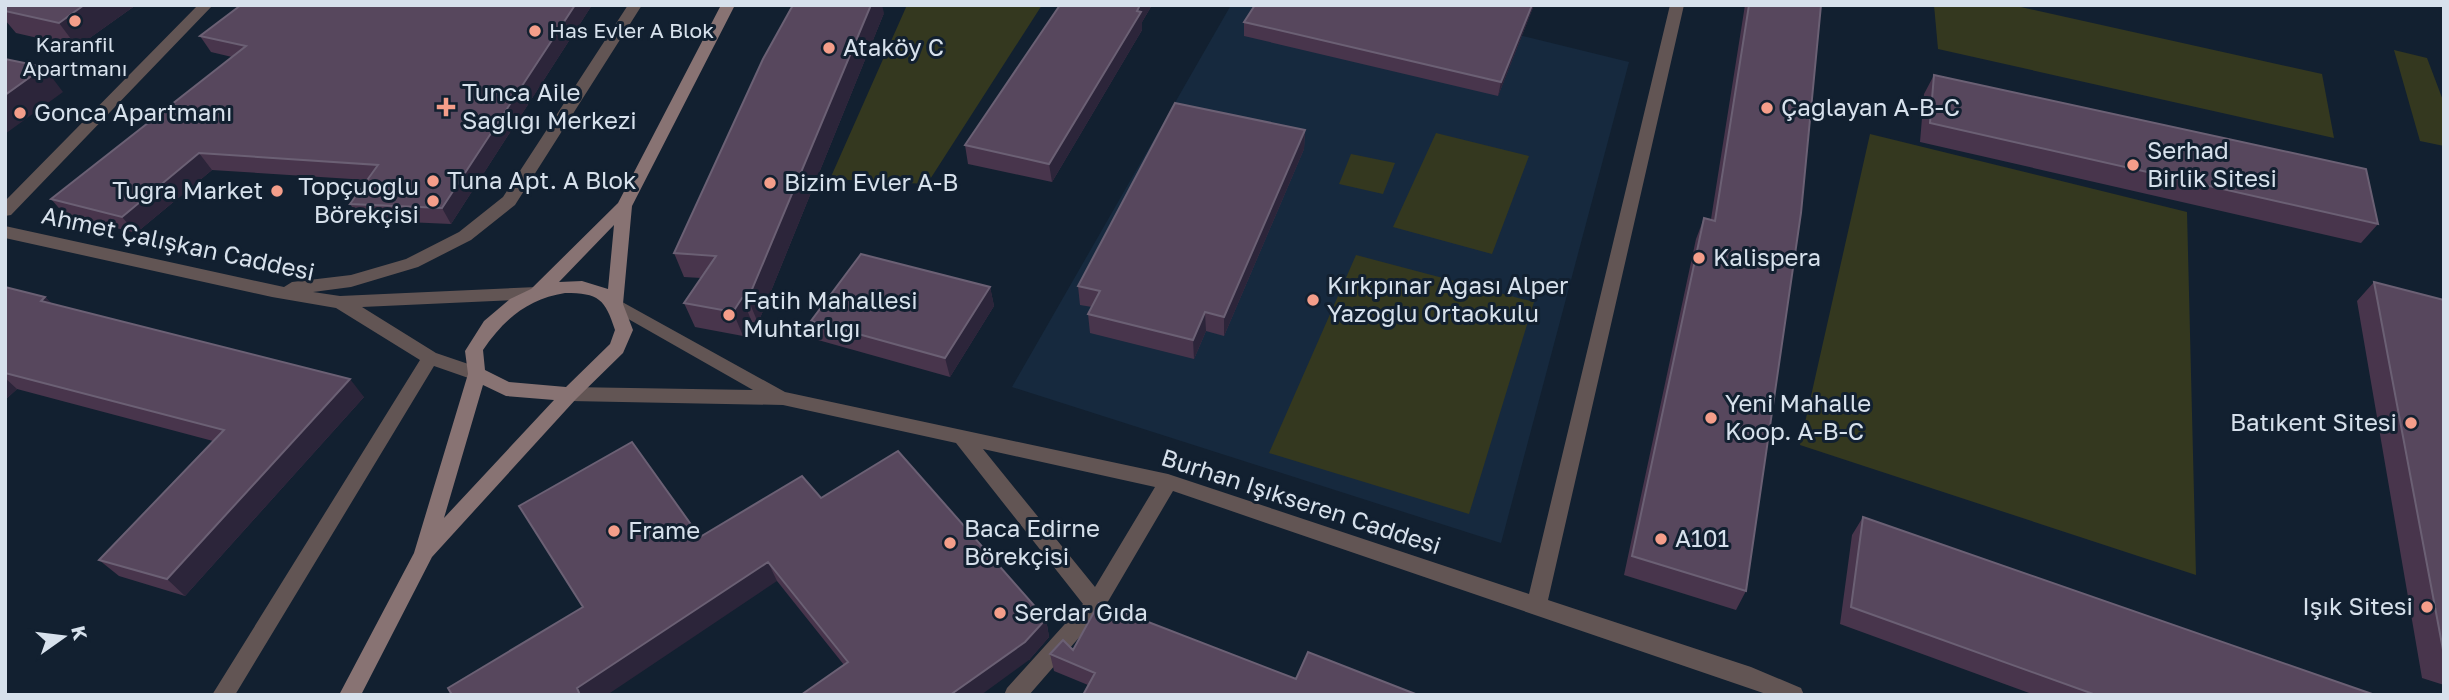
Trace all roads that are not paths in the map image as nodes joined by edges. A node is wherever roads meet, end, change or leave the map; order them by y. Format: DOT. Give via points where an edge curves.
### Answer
graph roads {
  1 [pos="206,5"];
  2 [pos="635,5"];
  3 [pos="728,5"];
  4 [pos="1677,5"];
  5 [pos="624,206"];
  6 [pos="5,211"];
  7 [pos="5,232"];
  8 [pos="271,291"];
  9 [pos="537,293"];
  10 [pos="340,302"];
  11 [pos="615,303"];
  12 [pos="430,358"];
  13 [pos="477,374"];
  14 [pos="570,394"];
  15 [pos="783,398"];
  16 [pos="962,438"];
  17 [pos="1168,482"];
  18 [pos="424,554"];
  19 [pos="1096,604"];
  20 [pos="1536,605"];
  21 [pos="223,695"];
  22 [pos="350,695"];
  23 [pos="1015,695"];
  24 [pos="1793,695"];
  1 -- 6 [label="street"];
  2 -- 8 [label="street" via="509,201 466,236 412,263 351,281"];
  3 -- 5 [label="main road"];
  4 -- 20 [label="street"];
  5 -- 9 [label="main road"];
  5 -- 11 [label="main road"];
  7 -- 8 [label="street, Ahmet Çalışkan Caddesi"];
  8 -- 10 [label="street, Ahmet Çalışkan Caddesi"];
  9 -- 10 [label="street, Ahmet Çalışkan Caddesi"];
  9 -- 11 [label="main road" via="581,287 600,291"];
  9 -- 13 [label="main road" via="515,303 484,333 473,353"];
  10 -- 12 [label="street, Ahmet Çalışkan Caddesi"];
  11 -- 14 [label="main road" via="624,330 617,348"];
  11 -- 15 [label="street, Burhan Işıkseren Caddesi"];
  12 -- 13 [label="street, Ahmet Çalışkan Caddesi"];
  12 -- 21 [label="street"];
  13 -- 14 [label="main road" via="506,389"];
  13 -- 18 [label="main road"];
  14 -- 15 [label="street, Burhan Işıkseren Caddesi"];
  14 -- 18 [label="main road"];
  15 -- 16 [label="street, Burhan Işıkseren Caddesi"];
  16 -- 17 [label="street, Burhan Işıkseren Caddesi"];
  16 -- 19 [label="street"];
  17 -- 19 [label="street"];
  17 -- 20 [label="street, Burhan Işıkseren Caddesi"];
  18 -- 22 [label="main road"];
  19 -- 23 [label="street"];
  20 -- 24 [label="street, Burhan Işıkseren Caddesi"];
}
